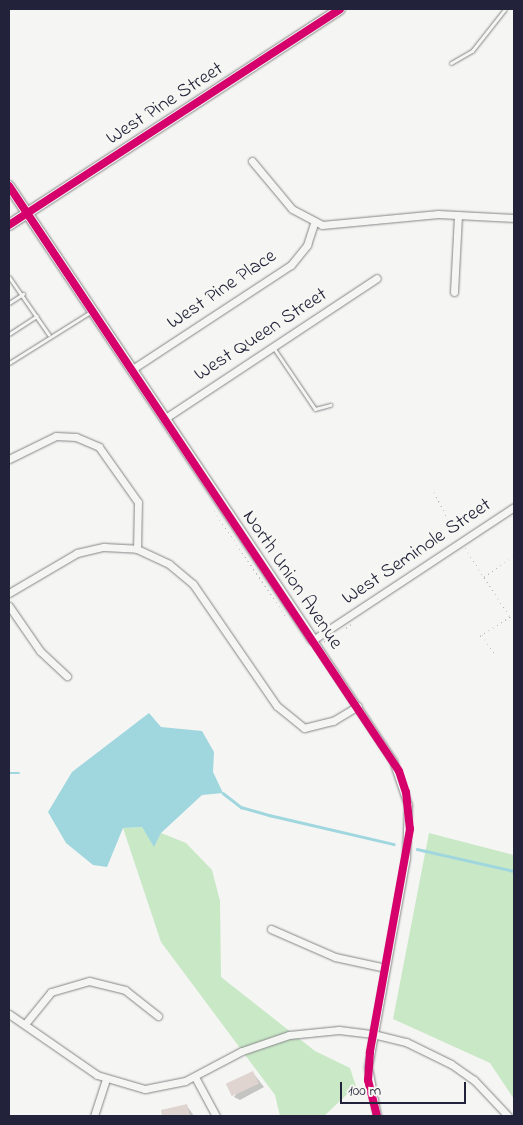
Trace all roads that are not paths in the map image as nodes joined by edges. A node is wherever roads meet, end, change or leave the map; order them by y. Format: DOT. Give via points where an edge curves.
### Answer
graph roads {
  1 [pos="340,9"];
  2 [pos="505,9"];
  3 [pos="451,63"];
  4 [pos="252,161"];
  5 [pos="9,186"];
  6 [pos="27,213"];
  7 [pos="458,215"];
  8 [pos="514,218"];
  9 [pos="314,223"];
  10 [pos="9,225"];
  11 [pos="9,277"];
  12 [pos="377,278"];
  13 [pos="454,292"];
  14 [pos="23,294"];
  15 [pos="9,303"];
  16 [pos="92,311"];
  17 [pos="37,316"];
  18 [pos="9,334"];
  19 [pos="49,336"];
  20 [pos="273,346"];
  21 [pos="9,363"];
  22 [pos="131,370"];
  23 [pos="330,405"];
  24 [pos="164,418"];
  25 [pos="9,459"];
  26 [pos="514,507"];
  27 [pos="137,549"];
  28 [pos="9,593"];
  29 [pos="9,606"];
  30 [pos="313,640"];
  31 [pos="67,676"];
  32 [pos="358,706"];
  33 [pos="271,928"];
  34 [pos="386,968"];
  35 [pos="9,1014"];
  36 [pos="158,1016"];
  37 [pos="25,1024"];
  38 [pos="373,1034"];
  39 [pos="195,1077"];
  40 [pos="106,1080"];
  41 [pos="94,1116"];
  42 [pos="216,1116"];
  43 [pos="377,1116"];
  44 [pos="508,1116"];
  1 -- 6 [label="street, West Pine Street"];
  2 -- 3 [label="lane" via="472,51"];
  4 -- 9 [label="street" via="292,209"];
  5 -- 6 [label="street, North Union Avenue"];
  6 -- 10 [label="street, West Pine Street"];
  6 -- 16 [label="street, North Union Avenue"];
  7 -- 8 [label="street"];
  7 -- 9 [label="street" via="336,226"];
  7 -- 13 [label="street"];
  9 -- 22 [label="street, West Pine Place" via="307,245 291,265"];
  11 -- 14 [label="lane"];
  12 -- 20 [label="street, West Queen Street"];
  14 -- 15 [label="lane"];
  14 -- 17 [label="lane"];
  16 -- 19 [label="lane"];
  16 -- 22 [label="street, North Union Avenue"];
  17 -- 18 [label="lane"];
  17 -- 19 [label="lane"];
  19 -- 21 [label="lane"];
  20 -- 23 [label="lane" via="314,409"];
  20 -- 24 [label="street, West Queen Street"];
  22 -- 24 [label="street, North Union Avenue"];
  24 -- 30 [label="street, North Union Avenue"];
  25 -- 27 [label="street" via="50,436 88,440 109,457 135,496 141,518"];
  26 -- 30 [label="street, West Seminole Street"];
  27 -- 28 [label="street" via="104,547 77,553"];
  27 -- 32 [label="street" via="169,564 193,584 271,698 304,728 333,721"];
  29 -- 31 [label="street" via="40,651"];
  30 -- 32 [label="street, North Union Avenue"];
  32 -- 34 [label="street, North Union Avenue" via="399,771 410,818"];
  33 -- 34 [label="street" via="335,957"];
  34 -- 38 [label="street, North Union Avenue"];
  35 -- 37 [label="street"];
  36 -- 37 [label="street" via="125,990 90,981 51,992"];
  37 -- 40 [label="street"];
  38 -- 39 [label="street" via="339,1030 290,1035 242,1050"];
  38 -- 43 [label="street, North Union Avenue" via="368,1080"];
  38 -- 44 [label="street" via="406,1042 451,1064 474,1080"];
  39 -- 40 [label="street" via="145,1089"];
  39 -- 42 [label="street"];
  40 -- 41 [label="street"];
}
